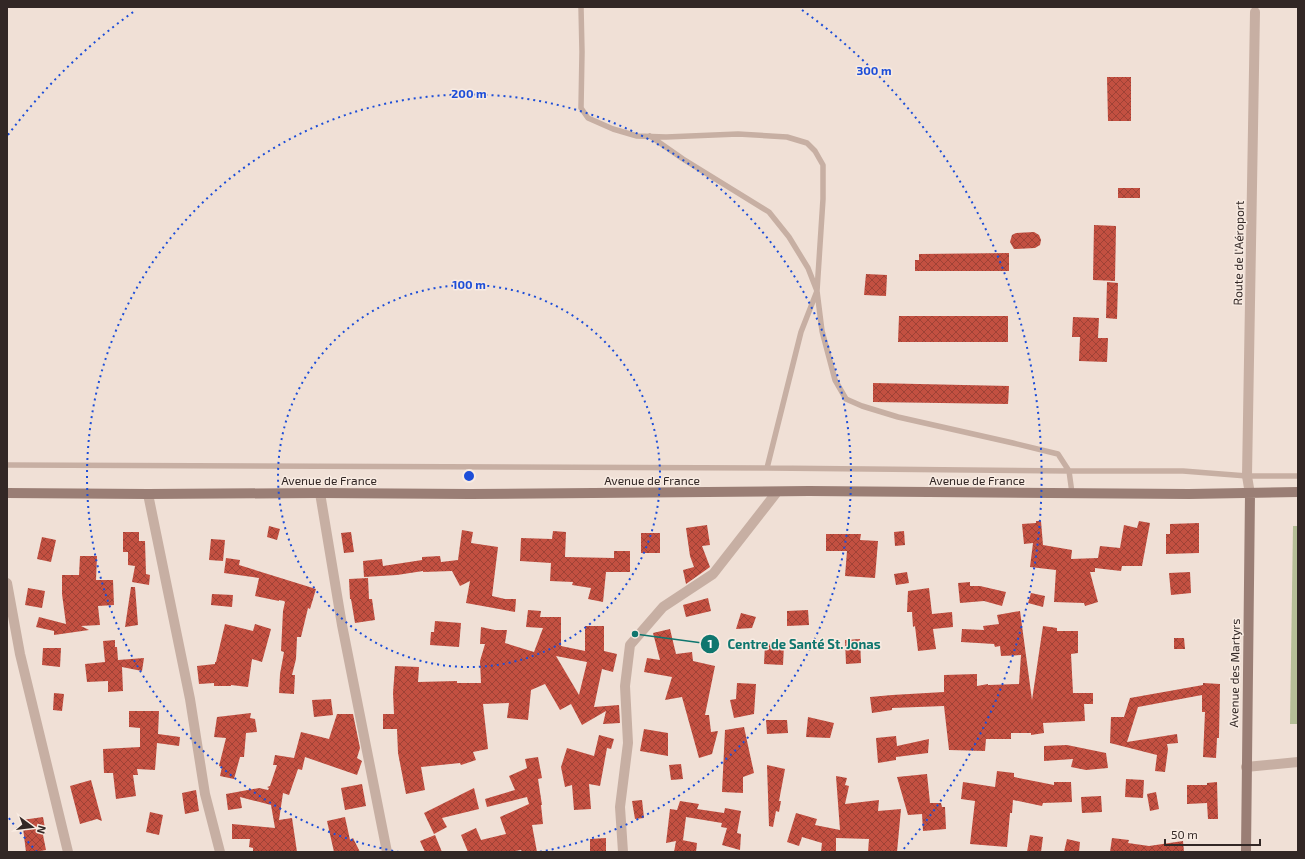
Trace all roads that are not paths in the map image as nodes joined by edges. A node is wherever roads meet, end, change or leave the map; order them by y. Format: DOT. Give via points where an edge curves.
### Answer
graph roads {
  1 [pos="581,7"];
  2 [pos="1255,9"];
  3 [pos="650,136"];
  4 [pos="817,291"];
  5 [pos="7,465"];
  6 [pos="766,468"];
  7 [pos="1069,471"];
  8 [pos="1247,476"];
  9 [pos="1298,476"];
  10 [pos="777,492"];
  11 [pos="1298,492"];
  12 [pos="7,493"];
  13 [pos="320,493"];
  14 [pos="1072,493"];
  15 [pos="148,494"];
  16 [pos="1250,494"];
  17 [pos="7,584"];
  18 [pos="1298,762"];
  19 [pos="1246,767"];
  20 [pos="68,852"];
  21 [pos="220,852"];
  22 [pos="387,852"];
  23 [pos="624,852"];
  24 [pos="1246,852"];
  1 -- 3 [label="lane" via="581,108 588,118 607,126 637,136"];
  2 -- 8 [label="street, Route de l'Aéroport"];
  3 -- 4 [label="lane" via="769,212 789,237 808,268"];
  3 -- 4 [label="lane" via="738,134 788,137 806,143 815,151 822,165 823,199"];
  4 -- 6 [label="lane" via="801,332"];
  4 -- 7 [label="lane" via="822,331 835,380 846,399 898,417 1058,454"];
  5 -- 6 [label="lane"];
  6 -- 7 [label="lane"];
  7 -- 8 [label="lane" via="1183,471"];
  7 -- 14 [label="lane"];
  8 -- 9 [label="lane"];
  8 -- 16 [label="street, Route de l'Aéroport"];
  10 -- 13 [label="main road, Avenue de France"];
  10 -- 14 [label="main road, Avenue de France"];
  10 -- 23 [label="street" via="713,574 663,607 630,646 625,686 628,743 620,807"];
  11 -- 16 [label="main road, Avenue de France"];
  12 -- 15 [label="main road, Avenue de France"];
  13 -- 15 [label="main road, Avenue de France"];
  13 -- 22 [label="street" via="342,625"];
  14 -- 16 [label="main road, Avenue de France"];
  15 -- 21 [label="street" via="190,699 205,794"];
  16 -- 19 [label="main road, Avenue des Martyrs"];
  17 -- 20 [label="street" via="20,654"];
  18 -- 19 [label="street"];
  19 -- 24 [label="main road, Avenue des Martyrs"];
}
